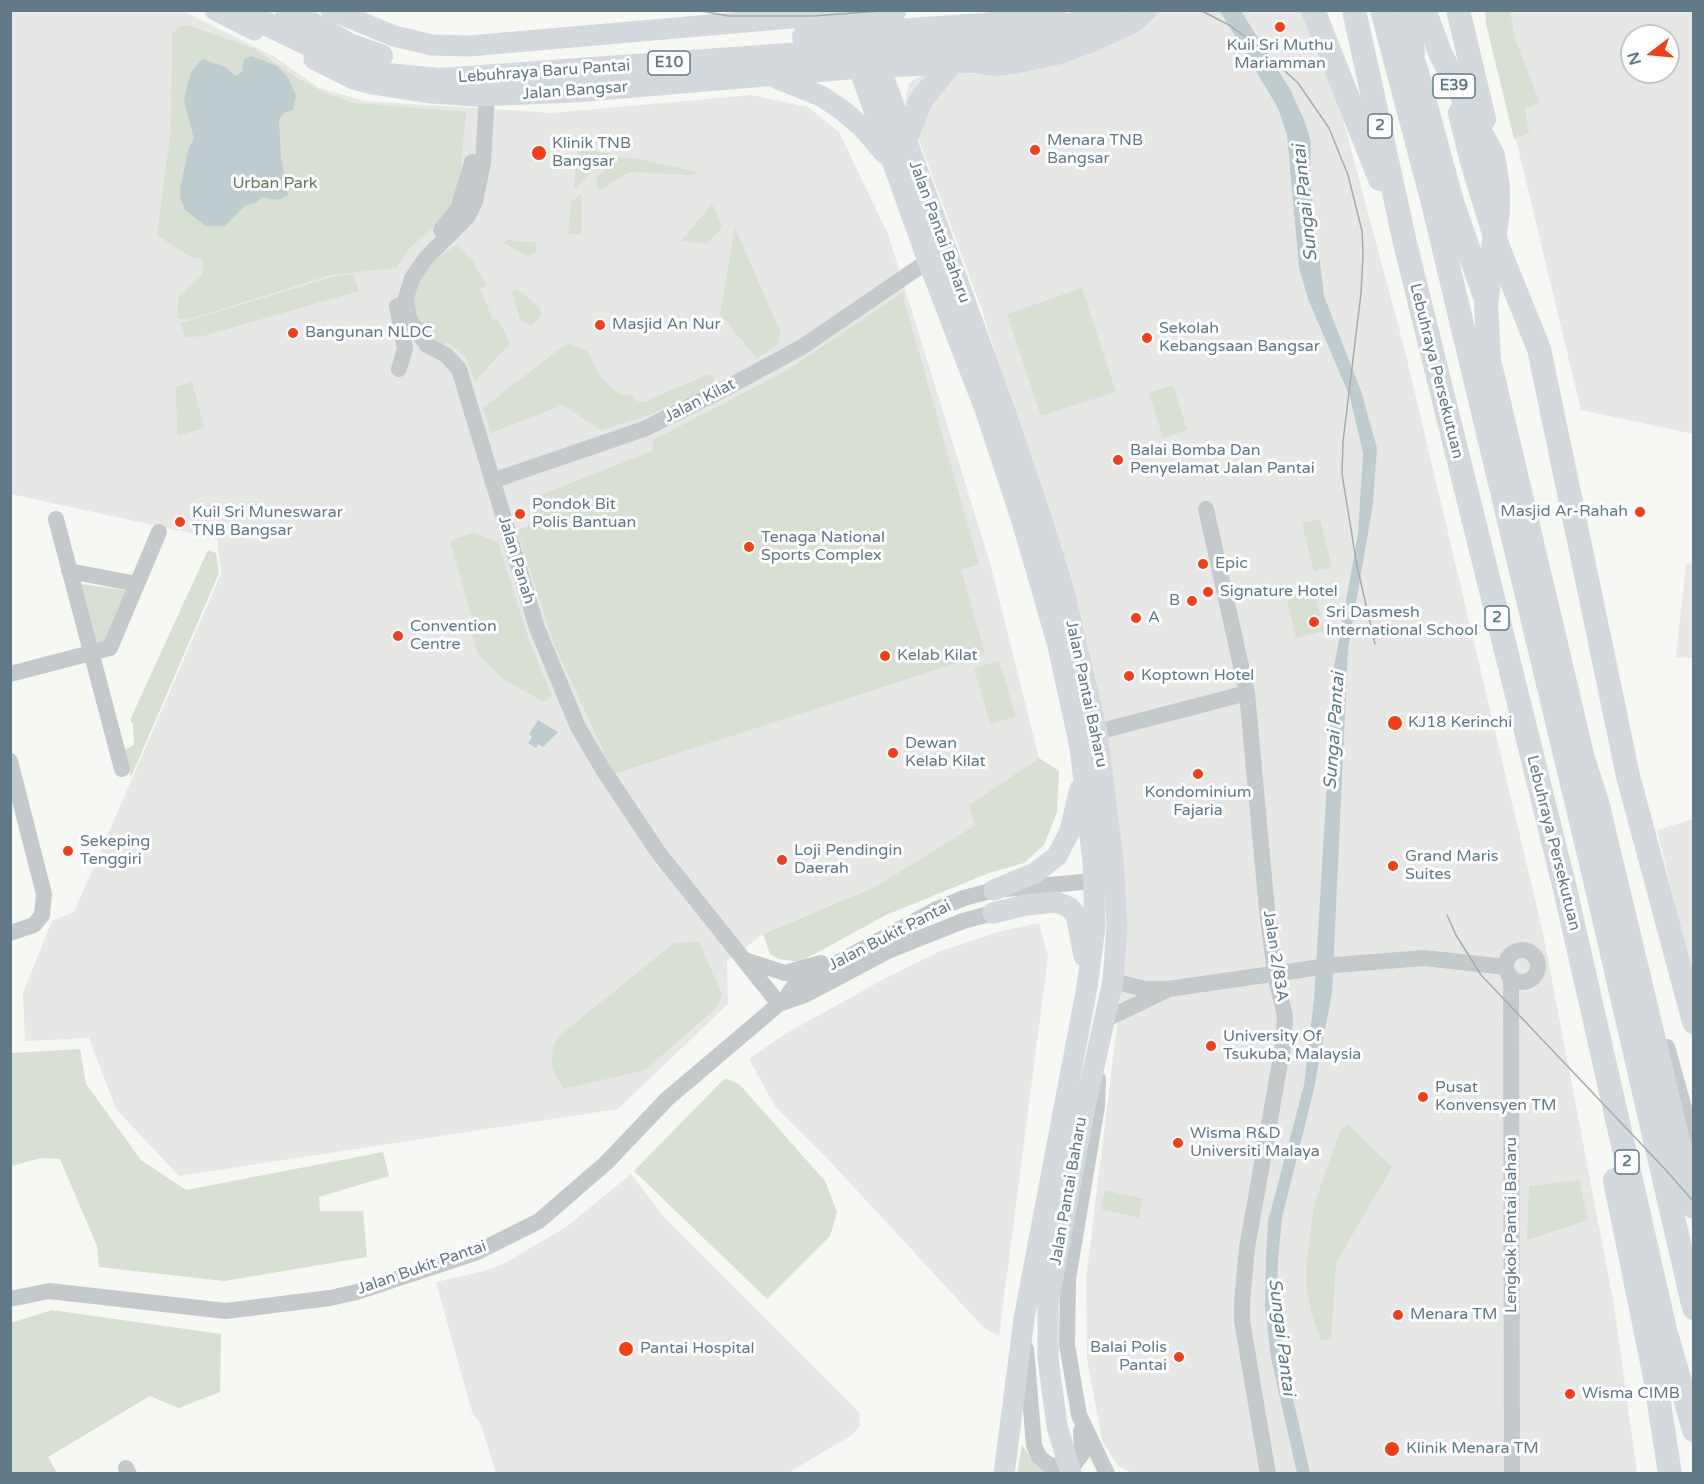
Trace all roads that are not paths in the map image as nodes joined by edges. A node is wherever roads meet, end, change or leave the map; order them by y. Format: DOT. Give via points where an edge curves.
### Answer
graph roads {
  1 [pos="215,10"];
  2 [pos="238,10"];
  3 [pos="286,10"];
  4 [pos="331,10"];
  5 [pos="895,10"];
  6 [pos="936,10"];
  7 [pos="1056,10"];
  8 [pos="1110,10"];
  9 [pos="1145,10"];
  10 [pos="1354,10"];
  11 [pos="1382,10"];
  12 [pos="1394,10"];
  13 [pos="1407,10"];
  14 [pos="1424,10"];
  15 [pos="1436,10"];
  16 [pos="1458,10"];
  17 [pos="850,12"];
  18 [pos="1315,16"];
  19 [pos="795,18"];
  20 [pos="952,62"];
  21 [pos="869,67"];
  22 [pos="1416,69"];
  23 [pos="803,74"];
  24 [pos="773,77"];
  25 [pos="482,96"];
  26 [pos="906,138"];
  27 [pos="1482,159"];
  28 [pos="895,166"];
  29 [pos="1405,243"];
  30 [pos="422,255"];
  31 [pos="928,261"];
  32 [pos="399,369"];
  33 [pos="492,482"];
  34 [pos="1206,509"];
  35 [pos="56,519"];
  36 [pos="159,532"];
  37 [pos="69,571"];
  38 [pos="137,584"];
  39 [pos="91,653"];
  40 [pos="1562,664"];
  41 [pos="10,674"];
  42 [pos="1247,693"];
  43 [pos="1097,732"];
  44 [pos="10,761"];
  45 [pos="122,770"];
  46 [pos="1084,774"];
  47 [pos="1597,802"];
  48 [pos="1105,880"];
  49 [pos="1596,884"];
  50 [pos="994,890"];
  51 [pos="993,912"];
  52 [pos="10,933"];
  53 [pos="862,949"];
  54 [pos="745,959"];
  55 [pos="1275,974"];
  56 [pos="1113,981"];
  57 [pos="1640,981"];
  58 [pos="1087,987"];
  59 [pos="1168,989"];
  60 [pos="1588,994"];
  61 [pos="781,1003"];
  62 [pos="1104,1020"];
  63 [pos="1694,1022"];
  64 [pos="1097,1054"];
  65 [pos="1694,1144"];
  66 [pos="1694,1207"];
  67 [pos="1673,1221"];
  68 [pos="1694,1290"];
  69 [pos="10,1299"];
  70 [pos="1694,1308"];
  71 [pos="1024,1319"];
  72 [pos="1079,1415"];
  73 [pos="1694,1430"];
  74 [pos="1004,1473"];
  75 [pos="1071,1473"];
  76 [pos="1107,1473"];
  77 [pos="1268,1473"];
  78 [pos="1512,1473"];
  79 [pos="1670,1473"];
  1 -- 25 [label="main road, Jalan Bangsar" via="354,79 394,88"];
  2 -- 8 [label="highway, Lebuhraya Baru Pantai / E10" via="341,60 386,75 440,80 1012,39 1061,29"];
  3 -- 7 [label="highway, Lebuhraya Baru Pantai / E10" via="348,45 380,56 443,66 984,25"];
  4 -- 19 [label="main road" via="394,36 432,45 469,46"];
  5 -- 17 [label="highway"];
  6 -- 20 [label="highway" via="917,18 910,38 922,57"];
  9 -- 20 [label="highway" via="1133,21 1060,52 996,64"];
  10 -- 29 [label="highway, Lebuhraya Persekutuan / 2"];
  11 -- 49 [label="highway, Lebuhraya Persekutuan / 2" via="1432,199"];
  12 -- 22 [label="highway"];
  13 -- 22 [label="highway"];
  14 -- 27 [label="highway"];
  15 -- 27 [label="highway, E39"];
  16 -- 27 [label="highway, E39"];
  17 -- 19 [label="main road"];
  17 -- 21 [label="main road, Jalan Pantai Baharu"];
  18 -- 29 [label="highway"];
  19 -- 23 [label="main road" via="816,26 826,44 820,63"];
  20 -- 21 [label="highway"];
  20 -- 26 [label="highway" via="940,80 927,90"];
  21 -- 23 [label="main road, Jalan Bangsar"];
  21 -- 26 [label="main road, Jalan Pantai Baharu"];
  21 -- 28 [label="main road, Jalan Pantai Baharu"];
  22 -- 47 [label="highway" via="1452,202 1499,339 1515,399 1598,761"];
  23 -- 24 [label="main road, Jalan Bangsar"];
  24 -- 25 [label="main road, Jalan Bangsar"];
  24 -- 28 [label="main road" via="798,85 842,110 868,133"];
  25 -- 30 [label="street, Jalan Panah" via="483,163 475,202 458,229"];
  26 -- 43 [label="main road, Jalan Pantai Baharu" via="1040,514 1063,588"];
  27 -- 40 [label="highway" via="1498,187 1486,343"];
  27 -- 63 [label="highway" via="1499,250 1539,349 1628,776"];
  28 -- 31 [label="main road, Jalan Pantai Baharu"];
  29 -- 60 [label="highway, Lebuhraya Persekutuan / 2"];
  30 -- 32 [label="street, Jalan Panah" via="406,267 400,279 397,303 405,349"];
  30 -- 33 [label="street, Jalan Panah" via="408,288 409,320 427,345 446,355 459,369"];
  31 -- 33 [label="street, Jalan Kilat" via="776,362 671,416"];
  31 -- 46 [label="main road, Jalan Pantai Baharu" via="986,412 1022,521 1057,642"];
  33 -- 54 [label="street, Jalan Panah" via="545,650 578,727 658,852"];
  34 -- 42 [label="street, Jalan 2/83A"];
  35 -- 37 [label="street"];
  36 -- 38 [label="street"];
  37 -- 38 [label="street"];
  37 -- 39 [label="street"];
  38 -- 39 [label="street" via="110,648"];
  39 -- 41 [label="street"];
  39 -- 45 [label="street"];
  40 -- 47 [label="highway"];
  40 -- 49 [label="highway" via="1594,830"];
  42 -- 43 [label="street"];
  42 -- 55 [label="street, Jalan 2/83A"];
  43 -- 48 [label="main road, Jalan Pantai Baharu"];
  44 -- 52 [label="street" via="44,894 42,915 34,925"];
  46 -- 48 [label="main road, Jalan Pantai Baharu"];
  46 -- 50 [label="main road" via="1070,831 1058,856 1035,873"];
  47 -- 57 [label="highway"];
  48 -- 50 [label="street, Jalan Bukit Pantai"];
  48 -- 56 [label="main road, Jalan Pantai Baharu" via="1117,927"];
  48 -- 58 [label="main road, Jalan Pantai Baharu"];
  49 -- 67 [label="highway, Lebuhraya Persekutuan / 2"];
  50 -- 53 [label="street, Jalan Bukit Pantai" via="935,910"];
  51 -- 58 [label="main road" via="1056,902 1069,907 1076,915 1083,939"];
  51 -- 61 [label="street, Jalan Bukit Pantai" via="890,950 805,995"];
  53 -- 54 [label="street" via="785,973"];
  53 -- 61 [label="street, Jalan Bukit Pantai" via="794,986"];
  54 -- 61 [label="street, Jalan Panah"];
  55 -- 59 [label="street"];
  55 -- 77 [label="street, Jalan 2/83A" via="1285,1016 1283,1046 1242,1302"];
  55 -- 78 [label="street, Lengkok Pantai Baharu" via="1424,958 1509,972"];
  56 -- 59 [label="street" via="1145,989"];
  56 -- 62 [label="main road, Jalan Pantai Baharu"];
  57 -- 65 [label="street" via="1655,1002"];
  57 -- 66 [label="highway"];
  58 -- 71 [label="main road, Jalan Pantai Baharu"];
  59 -- 62 [label="street"];
  60 -- 73 [label="highway, Lebuhraya Persekutuan / 2" via="1665,1330"];
  60 -- 79 [label="highway" via="1610,1158"];
  61 -- 69 [label="street, Jalan Bukit Pantai" via="667,1099 606,1163 539,1221 455,1261 330,1298 226,1311 49,1291"];
  62 -- 64 [label="main road, Jalan Pantai Baharu"];
  64 -- 72 [label="street" via="1097,1106 1068,1279 1067,1346"];
  64 -- 75 [label="main road, Jalan Pantai Baharu" via="1048,1304 1048,1359 1057,1426"];
  67 -- 68 [label="highway"];
  67 -- 70 [label="highway, Lebuhraya Persekutuan / 2"];
  71 -- 72 [label="street" via="1034,1445 1039,1457 1058,1468 1075,1463 1082,1454"];
  71 -- 74 [label="main road, Jalan Pantai Baharu"];
  72 -- 76 [label="street"];
}
